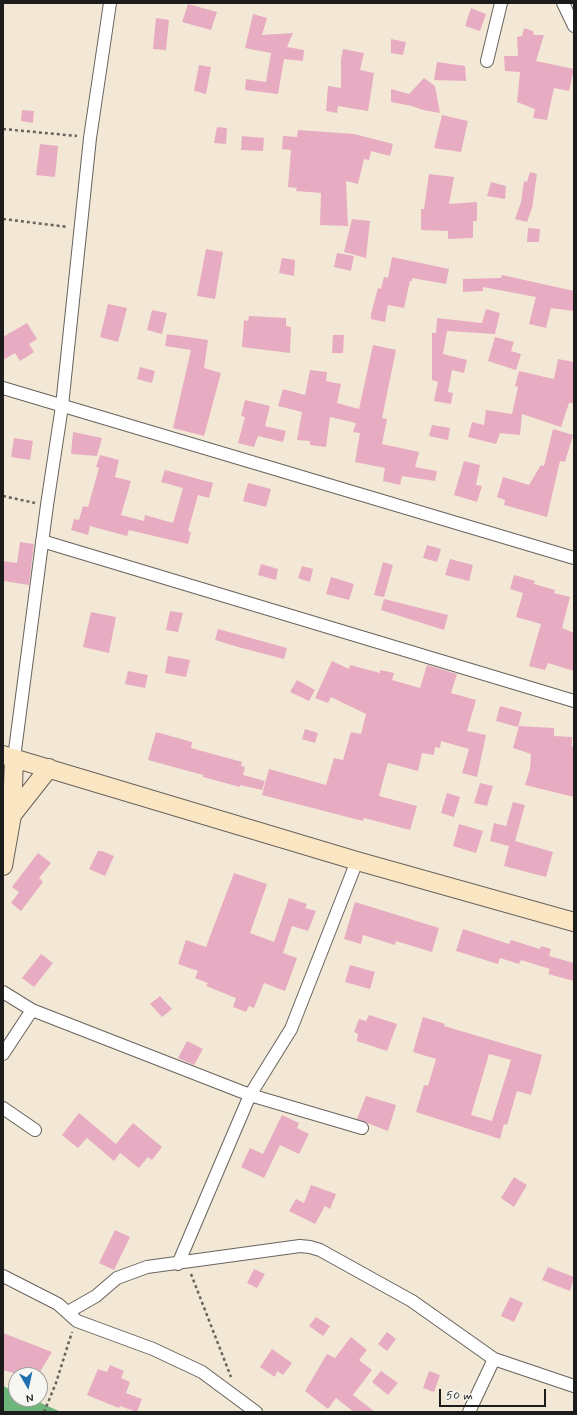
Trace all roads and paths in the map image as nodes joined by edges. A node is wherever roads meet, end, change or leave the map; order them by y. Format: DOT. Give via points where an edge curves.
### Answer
graph roads {
  1 [pos="110,3"];
  2 [pos="501,3"];
  3 [pos="563,3"];
  4 [pos="574,26"];
  5 [pos="487,61"];
  6 [pos="3,129"];
  7 [pos="90,138"];
  8 [pos="3,219"];
  9 [pos="80,229"];
  10 [pos="3,388"];
  11 [pos="62,406"];
  12 [pos="3,496"];
  13 [pos="47,505"];
  14 [pos="42,541"];
  15 [pos="574,558"];
  16 [pos="574,700"];
  17 [pos="8,756"];
  18 [pos="49,768"];
  19 [pos="12,815"];
  20 [pos="357,861"];
  21 [pos="3,866"];
  22 [pos="574,922"];
  23 [pos="3,992"];
  24 [pos="32,1010"];
  25 [pos="3,1054"];
  26 [pos="250,1095"];
  27 [pos="3,1108"];
  28 [pos="362,1128"];
  29 [pos="35,1130"];
  30 [pos="178,1264"];
  31 [pos="3,1276"];
  32 [pos="72,1316"];
  33 [pos="494,1360"];
  34 [pos="574,1386"];
  35 [pos="240,1399"];
  36 [pos="44,1412"];
  37 [pos="256,1412"];
  38 [pos="469,1412"];
  1 -- 7 [label="street"];
  2 -- 5 [label="street"];
  3 -- 4 [label="street"];
  6 -- 7 [label="path"];
  7 -- 9 [label="street"];
  8 -- 9 [label="path"];
  9 -- 11 [label="street"];
  10 -- 11 [label="street"];
  11 -- 13 [label="street"];
  11 -- 15 [label="street"];
  12 -- 13 [label="path"];
  13 -- 14 [label="street"];
  14 -- 16 [label="street"];
  14 -- 17 [label="street"];
  17 -- 18 [label="main road"];
  17 -- 19 [label="main road"];
  18 -- 19 [label="main road"];
  18 -- 20 [label="main road"];
  19 -- 21 [label="main road"];
  20 -- 22 [label="main road"];
  20 -- 26 [label="street" via="291,1029"];
  23 -- 24 [label="street"];
  24 -- 25 [label="street"];
  24 -- 26 [label="street"];
  26 -- 28 [label="street"];
  26 -- 30 [label="street"];
  27 -- 29 [label="street"];
  30 -- 32 [label="street" via="147,1267 117,1278"];
  30 -- 33 [label="street" via="300,1246 320,1250 412,1301"];
  30 -- 35 [label="path" via="190,1274"];
  31 -- 32 [label="street" via="58,1304"];
  32 -- 35 [label="street" via="180,1361 202,1372"];
  32 -- 36 [label="path" via="56,1383"];
  33 -- 34 [label="street"];
  33 -- 38 [label="street"];
  35 -- 37 [label="street"];
}
